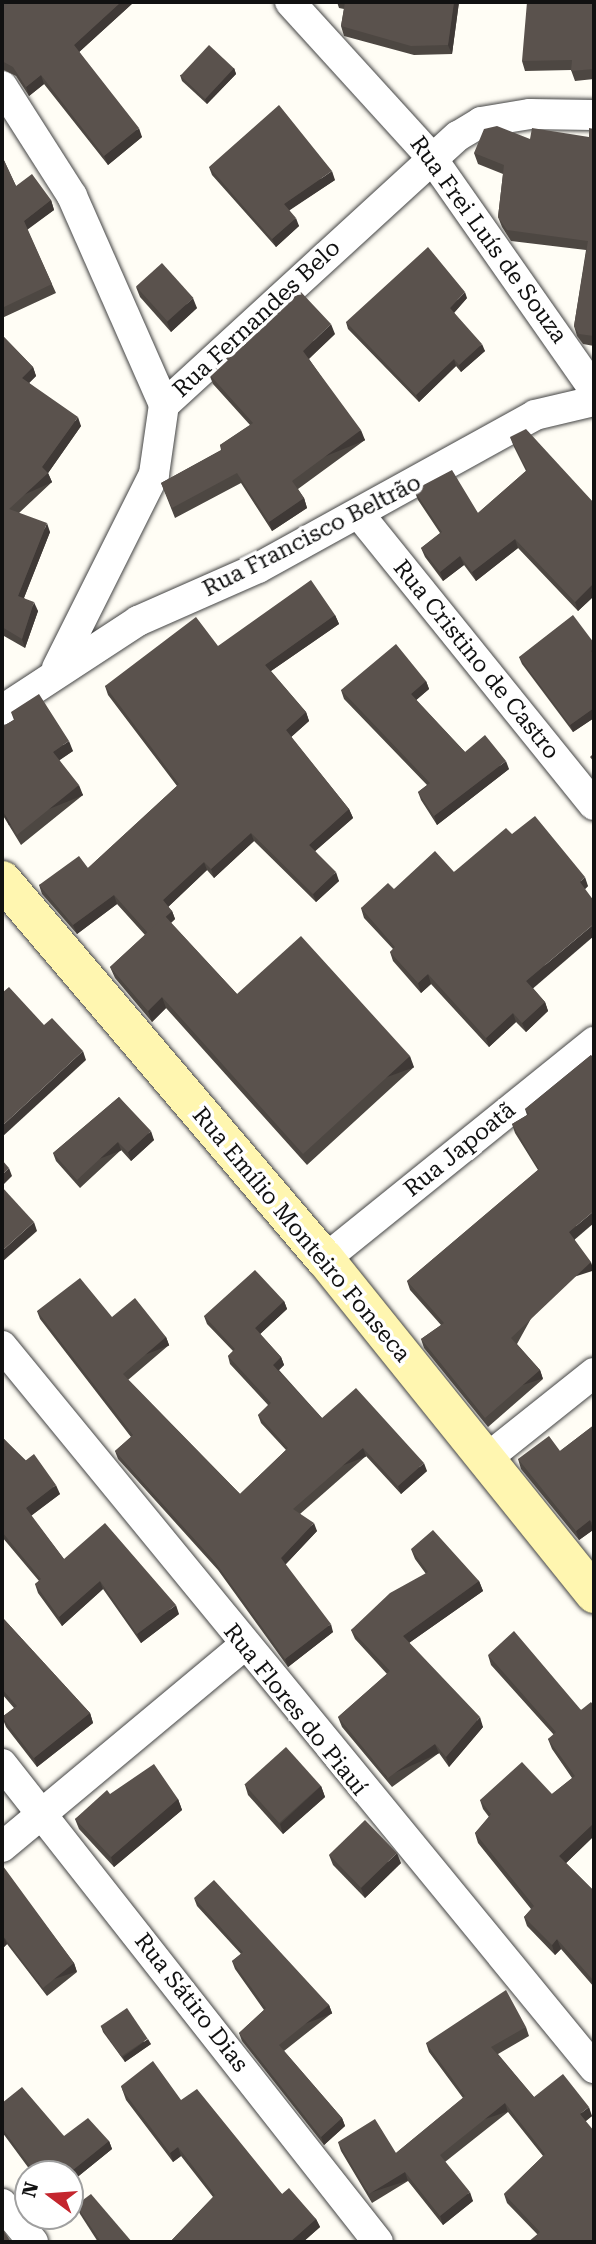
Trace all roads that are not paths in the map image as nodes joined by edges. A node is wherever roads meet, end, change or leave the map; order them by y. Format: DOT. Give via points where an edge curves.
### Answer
graph roads {
  1 [pos="290,2"];
  2 [pos="2,86"];
  3 [pos="594,115"];
  4 [pos="431,157"];
  5 [pos="594,390"];
  6 [pos="594,401"];
  7 [pos="164,405"];
  8 [pos="359,514"];
  9 [pos="57,668"];
  10 [pos="2,710"];
  11 [pos="594,805"];
  12 [pos="2,880"];
  13 [pos="594,1042"];
  14 [pos="325,1259"];
  15 [pos="2,1346"];
  16 [pos="594,1373"];
  17 [pos="486,1459"];
  18 [pos="594,1594"];
  19 [pos="243,1646"];
  20 [pos="2,1764"];
  21 [pos="42,1813"];
  22 [pos="2,1847"];
  23 [pos="594,2068"];
  24 [pos="2,2204"];
  25 [pos="33,2242"];
  26 [pos="378,2242"];
  1 -- 4 [label="street, Rua Frei Luís de Souza"];
  2 -- 7 [label="street" via="72,196"];
  3 -- 4 [label="street, Rua Fernandes Belo" via="530,114 481,122"];
  4 -- 5 [label="street, Rua Frei Luís de Souza"];
  4 -- 7 [label="street, Rua Fernandes Belo"];
  6 -- 8 [label="street, Rua Francisco Beltrão" via="535,415"];
  7 -- 9 [label="street, Rua Fernandes Belo" via="154,474"];
  8 -- 9 [label="street, Rua Francisco Beltrão" via="258,568 138,621"];
  8 -- 11 [label="street, Rua Cristino de Castro"];
  9 -- 10 [label="street, Rua Francisco Beltrão"];
  12 -- 14 [label="main road, Rua Emílio Monteiro Fonseca"];
  13 -- 14 [label="street, Rua Japoatã"];
  14 -- 17 [label="main road, Rua Emílio Monteiro Fonseca"];
  15 -- 19 [label="street, Rua Flores do Piauí"];
  16 -- 17 [label="street"];
  17 -- 18 [label="main road, Rua Emílio Monteiro Fonseca"];
  19 -- 21 [label="street"];
  19 -- 23 [label="street, Rua Flores do Piauí"];
  20 -- 21 [label="street, Rua Sátiro Dias"];
  21 -- 22 [label="street"];
  21 -- 26 [label="street, Rua Sátiro Dias"];
  24 -- 25 [label="street"];
}
